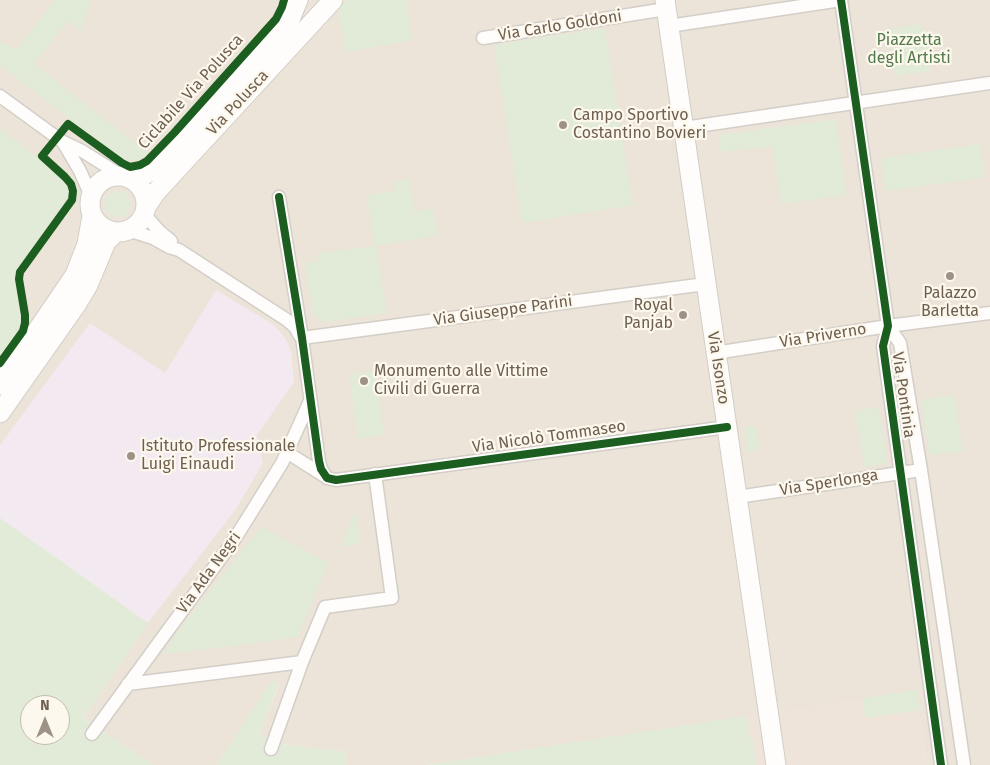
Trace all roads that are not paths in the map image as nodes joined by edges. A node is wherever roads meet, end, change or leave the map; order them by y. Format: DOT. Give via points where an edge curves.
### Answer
graph roads {
  1 [pos="298,0"];
  2 [pos="333,0"];
  3 [pos="841,0"];
  4 [pos="667,12"];
  5 [pos="483,38"];
  6 [pos="990,83"];
  7 [pos="0,96"];
  8 [pos="855,103"];
  9 [pos="684,128"];
  10 [pos="63,142"];
  11 [pos="128,178"];
  12 [pos="279,197"];
  13 [pos="91,207"];
  14 [pos="145,211"];
  15 [pos="122,231"];
  16 [pos="179,250"];
  17 [pos="705,284"];
  18 [pos="990,313"];
  19 [pos="888,326"];
  20 [pos="302,338"];
  21 [pos="715,353"];
  22 [pos="0,384"];
  23 [pos="310,401"];
  24 [pos="0,413"];
  25 [pos="727,427"];
  26 [pos="288,453"];
  27 [pos="921,470"];
  28 [pos="900,473"];
  29 [pos="375,474"];
  30 [pos="327,478"];
  31 [pos="737,497"];
  32 [pos="302,662"];
  33 [pos="128,684"];
  34 [pos="92,734"];
  35 [pos="271,749"];
  36 [pos="776,765"];
  37 [pos="941,765"];
  38 [pos="964,765"];
  1 -- 11 [label="street, Via Polusca" via="289,22 270,45 156,168"];
  2 -- 14 [label="street, Via Polusca" via="156,192"];
  3 -- 4 [label="street, Via Carlo Goldoni"];
  3 -- 8 [label="street, Via Pontinia"];
  4 -- 5 [label="street, Via Carlo Goldoni"];
  4 -- 9 [label="street, Via Isonzo"];
  6 -- 8 [label="street"];
  7 -- 10 [label="street"];
  8 -- 9 [label="street"];
  8 -- 19 [label="street, Via Pontinia"];
  9 -- 17 [label="street, Via Isonzo"];
  10 -- 11 [label="street"];
  10 -- 13 [label="street" via="88,189"];
  11 -- 13 [label="street, Via Polusca" via="113,176 98,183"];
  11 -- 14 [label="street" via="144,192"];
  12 -- 20 [label="street"];
  13 -- 15 [label="street" via="98,224 106,230"];
  13 -- 22 [label="street, Via Polusca" via="87,244 75,275"];
  14 -- 15 [label="street, Via Polusca" via="140,221"];
  14 -- 16 [label="street"];
  15 -- 16 [label="street" via="153,238"];
  15 -- 24 [label="street, Via Polusca" via="106,242 80,298"];
  16 -- 20 [label="street" via="287,320"];
  17 -- 20 [label="street, Via Giuseppe Parini"];
  17 -- 21 [label="street, Via Isonzo"];
  18 -- 19 [label="street, Via Priverno"];
  19 -- 21 [label="street, Via Priverno"];
  19 -- 27 [label="street, Via Pontinia" via="900,343"];
  19 -- 28 [label="street, Via Pontinia" via="883,346"];
  20 -- 23 [label="street"];
  21 -- 25 [label="street, Via Isonzo"];
  23 -- 26 [label="street, Via Ada Negri"];
  23 -- 30 [label="street" via="319,461"];
  25 -- 29 [label="street, Via Nicolò Tommaseo"];
  25 -- 31 [label="street, Via Isonzo"];
  26 -- 30 [label="street"];
  26 -- 33 [label="street, Via Ada Negri" via="234,540"];
  27 -- 28 [label="street, Via Sperlonga"];
  27 -- 38 [label="street, Via Pontinia"];
  28 -- 31 [label="street, Via Sperlonga"];
  28 -- 37 [label="street, Via Pontinia"];
  29 -- 30 [label="street, Via Nicolò Tommaseo" via="336,480"];
  29 -- 32 [label="street" via="392,598 325,607"];
  31 -- 36 [label="street, Via Isonzo"];
  32 -- 33 [label="street"];
  32 -- 35 [label="street"];
  33 -- 34 [label="street, Via Ada Negri"];
}
